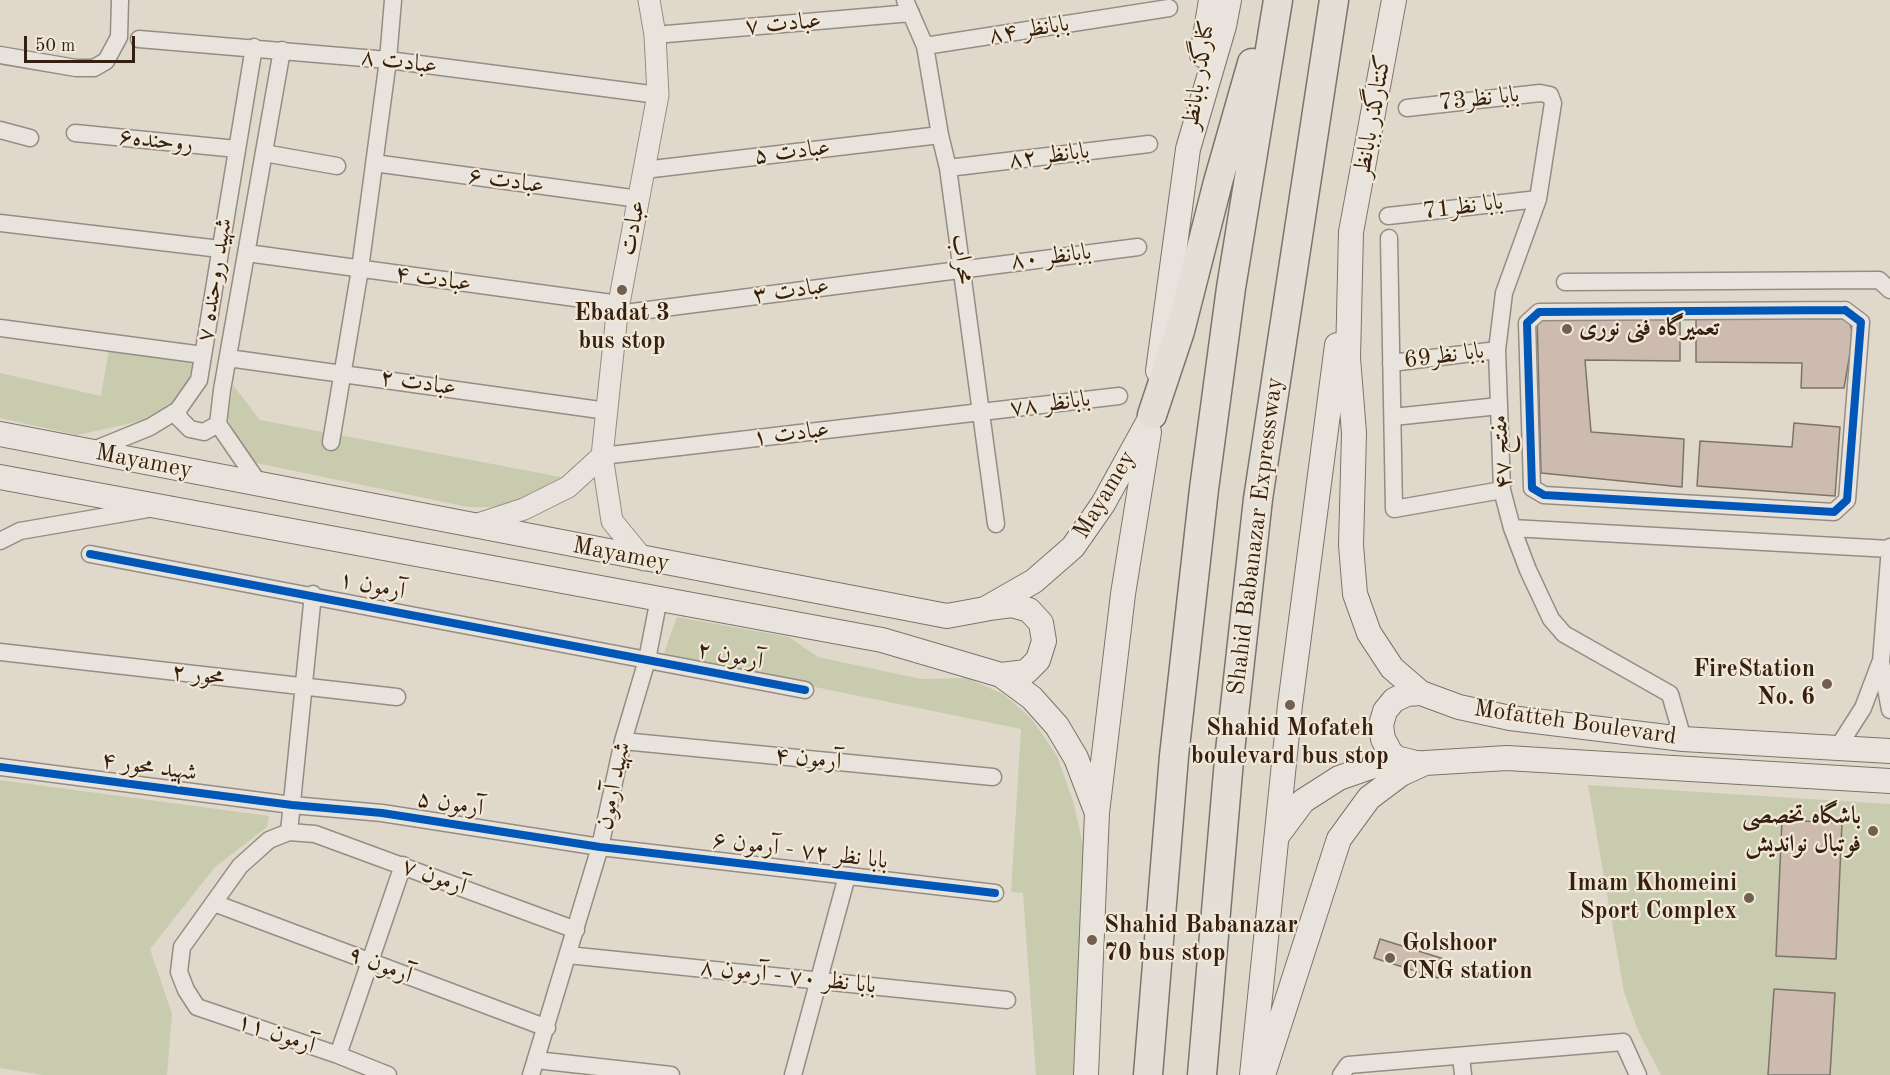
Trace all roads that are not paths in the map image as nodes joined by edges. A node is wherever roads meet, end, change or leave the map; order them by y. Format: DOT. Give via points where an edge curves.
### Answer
graph roads {
  1 [pos="120,0"];
  2 [pos="393,0"];
  3 [pos="649,0"];
  4 [pos="1211,0"];
  5 [pos="1229,0"];
  6 [pos="1270,0"];
  7 [pos="1278,0"];
  8 [pos="1334,0"];
  9 [pos="1377,0"];
  10 [pos="1394,0"];
  11 [pos="908,7"];
  12 [pos="1168,8"];
  13 [pos="655,35"];
  14 [pos="139,39"];
  15 [pos="925,46"];
  16 [pos="254,47"];
  17 [pos="282,50"];
  18 [pos="0,55"];
  19 [pos="388,60"];
  20 [pos="658,95"];
  21 [pos="1550,95"];
  22 [pos="1407,108"];
  23 [pos="0,130"];
  24 [pos="75,133"];
  25 [pos="940,135"];
  26 [pos="30,138"];
  27 [pos="1149,144"];
  28 [pos="237,149"];
  29 [pos="1188,149"];
  30 [pos="264,153"];
  31 [pos="374,163"];
  32 [pos="338,166"];
  33 [pos="948,168"];
  34 [pos="644,170"];
  35 [pos="639,199"];
  36 [pos="1538,199"];
  37 [pos="1388,216"];
  38 [pos="0,223"];
  39 [pos="1352,232"];
  40 [pos="1389,238"];
  41 [pos="1138,247"];
  42 [pos="220,249"];
  43 [pos="247,253"];
  44 [pos="964,268"];
  45 [pos="360,269"];
  46 [pos="1564,282"];
  47 [pos="1890,290"];
  48 [pos="618,309"];
  49 [pos="0,328"];
  50 [pos="1497,350"];
  51 [pos="203,355"];
  52 [pos="228,357"];
  53 [pos="1391,363"];
  54 [pos="344,373"];
  55 [pos="1119,396"];
  56 [pos="1498,406"];
  57 [pos="178,410"];
  58 [pos="607,411"];
  59 [pos="981,412"];
  60 [pos="1152,415"];
  61 [pos="1392,417"];
  62 [pos="218,424"];
  63 [pos="0,434"];
  64 [pos="331,442"];
  65 [pos="89,452"];
  66 [pos="602,456"];
  67 [pos="0,477"];
  68 [pos="260,485"];
  69 [pos="1532,488"];
  70 [pos="1502,490"];
  71 [pos="155,507"];
  72 [pos="996,524"];
  73 [pos="472,526"];
  74 [pos="1512,528"];
  75 [pos="0,541"];
  76 [pos="1890,548"];
  77 [pos="90,554"];
  78 [pos="644,560"];
  79 [pos="313,594"];
  80 [pos="658,598"];
  81 [pos="985,609"];
  82 [pos="0,652"];
  83 [pos="647,660"];
  84 [pos="1881,662"];
  85 [pos="1001,675"];
  86 [pos="303,686"];
  87 [pos="805,690"];
  88 [pos="1421,693"];
  89 [pos="396,697"];
  90 [pos="1890,710"];
  91 [pos="1683,739"];
  92 [pos="623,741"];
  93 [pos="1838,747"];
  94 [pos="1890,751"];
  95 [pos="1425,763"];
  96 [pos="0,767"];
  97 [pos="993,777"];
  98 [pos="1890,781"];
  99 [pos="292,805"];
  100 [pos="1097,813"];
  101 [pos="289,832"];
  102 [pos="1276,837"];
  103 [pos="600,847"];
  104 [pos="403,865"];
  105 [pos="847,876"];
  106 [pos="995,893"];
  107 [pos="214,903"];
  108 [pos="576,930"];
  109 [pos="568,955"];
  110 [pos="370,961"];
  111 [pos="818,980"];
  112 [pos="1007,1000"];
  113 [pos="547,1028"];
  114 [pos="338,1055"];
  115 [pos="1461,1056"];
  116 [pos="534,1068"];
  117 [pos="388,1075"];
  118 [pos="672,1075"];
  119 [pos="793,1075"];
  120 [pos="1086,1075"];
  121 [pos="1148,1075"];
  122 [pos="1202,1075"];
  123 [pos="1252,1075"];
  124 [pos="1263,1075"];
  125 [pos="1341,1075"];
  126 [pos="1463,1075"];
  127 [pos="1638,1075"];
  1 -- 18 [label="street" via="119,37 106,61 94,68"];
  2 -- 19 [label="street"];
  3 -- 13 [label="street, عبادت"];
  4 -- 29 [label="main road, کنارگذر بابانظر"];
  5 -- 29 [label="main road"];
  6 -- 60 [label="highway" via="1180,331"];
  7 -- 121 [label="highway" via="1231,288 1204,489 1174,756"];
  8 -- 122 [label="highway, Shahid Babanazar Expressway" via="1258,499 1229,760"];
  9 -- 39 [label="main road"];
  10 -- 39 [label="main road, کنتارگذر بابانظر"];
  11 -- 13 [label="street, عبادت ۷"];
  11 -- 15 [label="street, محراب"];
  12 -- 15 [label="street, بابانظر ۸۴"];
  13 -- 20 [label="street, عبادت"];
  14 -- 16 [label="street, عبادت ۸"];
  15 -- 25 [label="street, محراب"];
  16 -- 17 [label="street, عبادت ۸"];
  16 -- 28 [label="street, شهید روحنده ۷"];
  17 -- 19 [label="street, عبادت ۸"];
  17 -- 30 [label="street, شهید روحنده ۷"];
  19 -- 20 [label="street, عبادت ۸"];
  19 -- 31 [label="street"];
  20 -- 34 [label="street, عبادت"];
  21 -- 22 [label="street, بابا نظر73"];
  21 -- 36 [label="street, مفتح ۴۷" via="1553,103"];
  23 -- 26 [label="street"];
  24 -- 28 [label="street, روحنده۶"];
  25 -- 33 [label="street, محراب"];
  25 -- 34 [label="street, عبادت ۵"];
  27 -- 33 [label="street, بابانظر ۸۲"];
  28 -- 42 [label="street, شهید روحنده ۷"];
  29 -- 60 [label="main road"];
  30 -- 32 [label="street"];
  30 -- 43 [label="street, شهید روحنده ۷"];
  31 -- 35 [label="street, عبادت ۶"];
  31 -- 45 [label="street"];
  33 -- 44 [label="street, محراب"];
  34 -- 35 [label="street, عبادت"];
  35 -- 48 [label="street, عبادت"];
  36 -- 37 [label="street, بابا نظر71"];
  36 -- 50 [label="street, مفتح ۴۷" via="1504,293"];
  38 -- 42 [label="street"];
  39 -- 88 [label="main road, Mofatteh Boulevard" via="1348,358 1354,433 1351,545 1355,594 1370,633 1392,668"];
  39 -- 102 [label="main road"];
  40 -- 53 [label="street"];
  41 -- 44 [label="street, بابانظر ۸۰"];
  42 -- 51 [label="street, شهید روحنده ۷"];
  43 -- 45 [label="street, عبادت ۴"];
  43 -- 52 [label="street, شهید روحنده ۷"];
  44 -- 48 [label="street, عبادت ۳"];
  44 -- 59 [label="street, محراب"];
  45 -- 48 [label="street, عبادت ۴"];
  45 -- 54 [label="street"];
  46 -- 47 [label="street" via="1879,280"];
  48 -- 58 [label="street, عبادت"];
  49 -- 51 [label="street"];
  50 -- 53 [label="street, بابا نظر69"];
  50 -- 56 [label="street, مفتح ۴۷"];
  51 -- 57 [label="street, شهید روحنده ۷" via="199,380"];
  52 -- 54 [label="street, عبادت ۲"];
  52 -- 62 [label="street, شهید روحنده ۷"];
  53 -- 61 [label="street"];
  54 -- 58 [label="street, عبادت ۲"];
  54 -- 64 [label="street"];
  55 -- 59 [label="street, بابانظر ۷۸"];
  56 -- 61 [label="street"];
  56 -- 70 [label="street, مفتح ۴۷"];
  57 -- 62 [label="street" via="183,424 197,432"];
  57 -- 65 [label="street, شهید روحنده ۷" via="150,427"];
  58 -- 66 [label="street, عبادت"];
  59 -- 66 [label="street, عبادت ۱"];
  59 -- 72 [label="street, محراب"];
  60 -- 81 [label="main road, Mayamey" via="1103,504 1073,547 1034,581"];
  60 -- 100 [label="main road" via="1124,594"];
  61 -- 70 [label="street" via="1394,509"];
  62 -- 68 [label="street"];
  63 -- 65 [label="main road, Mayamey"];
  65 -- 68 [label="main road, Mayamey"];
  66 -- 73 [label="street" via="568,487 524,509"];
  66 -- 78 [label="street, عبادت" via="612,521"];
  67 -- 71 [label="main road, Mayamey"];
  68 -- 73 [label="main road, Mayamey"];
  69 -- 69 [label="street" via="1527,323 1539,312 1845,310 1861,322 1846,500 1834,512 1544,495"];
  70 -- 74 [label="street, مفتح ۴۷"];
  71 -- 75 [label="street" via="20,531"];
  71 -- 80 [label="main road, Mayamey"];
  73 -- 78 [label="main road, Mayamey"];
  74 -- 76 [label="street"];
  74 -- 91 [label="street, مفتح ۴۷" via="1557,627 1663,688 1672,700"];
  76 -- 84 [label="street"];
  77 -- 79 [label="street, آرمون ۱"];
  78 -- 81 [label="main road, Mayamey" via="947,616"];
  79 -- 83 [label="street, آرمون ۱"];
  79 -- 86 [label="street"];
  80 -- 83 [label="street, شهید آرمون"];
  80 -- 85 [label="main road, Mayamey" via="882,640"];
  81 -- 85 [label="main road" via="1012,605 1029,610 1041,623 1044,641 1038,660 1026,672"];
  82 -- 86 [label="street, محور ۲"];
  83 -- 87 [label="street, آرمون ۲"];
  83 -- 92 [label="street, شهید آرمون"];
  84 -- 90 [label="street"];
  84 -- 93 [label="street" via="1863,708"];
  85 -- 100 [label="main road, Mayamey" via="1032,698 1058,726"];
  86 -- 89 [label="street, محور ۲"];
  86 -- 99 [label="street"];
  88 -- 91 [label="main road, Mofatteh Boulevard" via="1459,707 1510,718"];
  88 -- 95 [label="main road" via="1394,700 1381,725 1383,739 1396,758"];
  91 -- 93 [label="main road, Mofatteh Boulevard"];
  92 -- 97 [label="street, آرمون ۴"];
  92 -- 103 [label="street, شهید آرمون"];
  93 -- 94 [label="main road, Mofatteh Boulevard"];
  95 -- 98 [label="main road, Mofatteh Boulevard" via="1507,758"];
  95 -- 102 [label="main road" via="1382,763 1338,778 1303,801"];
  95 -- 124 [label="main road, Mofatteh Boulevard" via="1401,774 1369,798 1339,839"];
  96 -- 99 [label="street, شهید محور ۴"];
  99 -- 101 [label="street"];
  99 -- 103 [label="street, آرمون ۵" via="382,813"];
  100 -- 120 [label="main road"];
  101 -- 104 [label="street, آرمون ۷" via="315,834"];
  101 -- 107 [label="street" via="269,840 240,866"];
  102 -- 123 [label="main road"];
  103 -- 105 [label="street, بابا نظر ۷۲ - آرمون ۶"];
  103 -- 108 [label="street, شهید آرمون"];
  104 -- 108 [label="street, آرمون ۷"];
  104 -- 110 [label="street"];
  105 -- 106 [label="street, بابا نظر ۷۲ - آرمون ۶"];
  105 -- 111 [label="street"];
  107 -- 110 [label="street, آرمون ۹"];
  107 -- 114 [label="street, آرمون ۱۱" via="182,947 179,972 197,1007"];
  108 -- 109 [label="street, شهید آرمون"];
  109 -- 111 [label="street, بابا نظر ۷۰ - آرمون ۸"];
  109 -- 113 [label="street, شهید آرمون"];
  110 -- 113 [label="street, آرمون ۹"];
  110 -- 114 [label="street"];
  111 -- 112 [label="street, بابا نظر ۷۰ - آرمون ۸"];
  111 -- 119 [label="street"];
  113 -- 116 [label="street, شهید آرمون"];
  114 -- 117 [label="street, آرمون ۱۱"];
  115 -- 125 [label="street" via="1348,1065"];
  115 -- 126 [label="street"];
  115 -- 127 [label="street" via="1623,1042"];
  116 -- 118 [label="street"];
}
